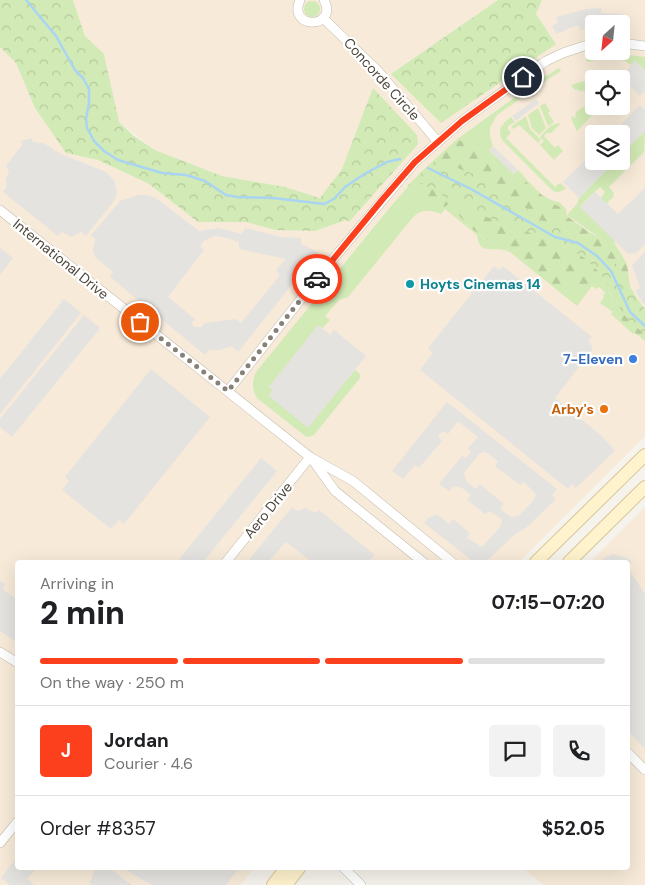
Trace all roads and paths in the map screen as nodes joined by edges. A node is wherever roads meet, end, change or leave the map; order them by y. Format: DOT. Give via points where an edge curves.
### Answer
graph roads {
  1 [pos="300,0"];
  2 [pos="324,0"];
  3 [pos="323,18"];
  4 [pos="630,44"];
  5 [pos="585,46"];
  6 [pos="645,46"];
  7 [pos="438,142"];
  8 [pos="0,210"];
  9 [pos="228,391"];
  10 [pos="645,455"];
  11 [pos="310,457"];
  12 [pos="645,487"];
  13 [pos="228,560"];
  14 [pos="421,560"];
  15 [pos="450,560"];
  16 [pos="538,560"];
  17 [pos="571,560"];
  18 [pos="0,652"];
  19 [pos="15,661"];
  20 [pos="630,755"];
  21 [pos="645,770"];
  22 [pos="15,825"];
  23 [pos="0,843"];
  24 [pos="276,870"];
  25 [pos="284,870"];
  26 [pos="298,870"];
  27 [pos="346,870"];
  28 [pos="265,885"];
  29 [pos="273,885"];
  30 [pos="286,885"];
  31 [pos="361,885"];
  1 -- 3 [label="street" via="298,9 305,21"];
  2 -- 3 [label="street" via="327,9"];
  3 -- 7 [label="street, Concorde Circle" via="377,70"];
  4 -- 6 [label="street"];
  5 -- 7 [label="street" via="546,61"];
  7 -- 9 [label="street" via="387,194"];
  8 -- 9 [label="street, International Drive"];
  9 -- 11 [label="street, International Drive"];
  10 -- 16 [label="main road"];
  11 -- 13 [label="street, Aero Drive"];
  11 -- 14 [label="street, International Drive" via="335,491"];
  11 -- 15 [label="street, International Drive" via="353,481"];
  12 -- 17 [label="main road"];
  18 -- 19 [label="street"];
  20 -- 21 [label="street"];
  22 -- 23 [label="street"];
  24 -- 28 [label="main road"];
  25 -- 29 [label="main road"];
  26 -- 30 [label="main road"];
  27 -- 31 [label="street"];
}
